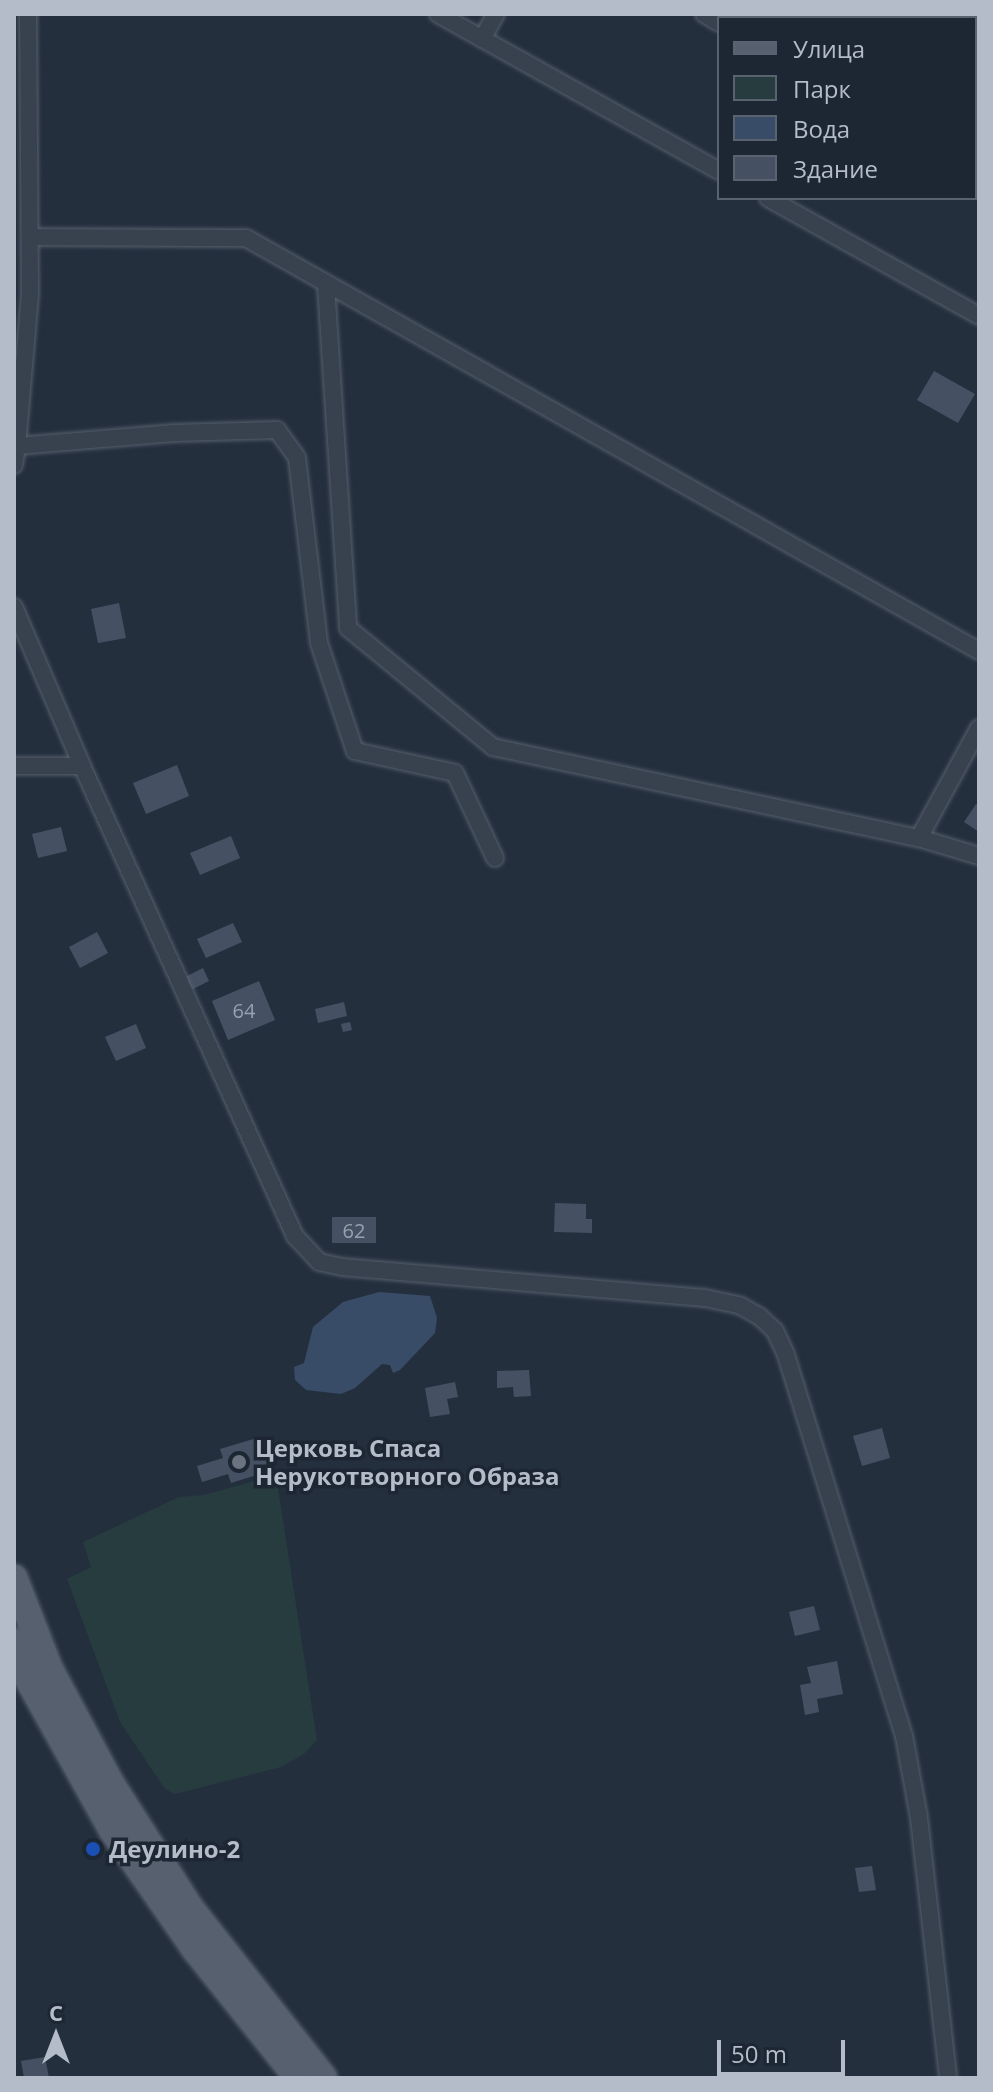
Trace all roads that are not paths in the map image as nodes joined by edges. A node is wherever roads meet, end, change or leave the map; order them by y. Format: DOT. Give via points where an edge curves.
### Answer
graph roads {
  1 [pos="28,14"];
  2 [pos="438,14"];
  3 [pos="496,14"];
  4 [pos="482,39"];
  5 [pos="717,170"];
  6 [pos="772,200"];
  7 [pos="31,237"];
  8 [pos="326,285"];
  9 [pos="979,316"];
  10 [pos="17,446"];
  11 [pos="14,465"];
  12 [pos="14,607"];
  13 [pos="979,651"];
  14 [pos="979,728"];
  15 [pos="14,766"];
  16 [pos="82,766"];
  17 [pos="919,838"];
  18 [pos="979,856"];
  19 [pos="495,858"];
  20 [pos="14,1578"];
  21 [pos="14,1642"];
  22 [pos="298,2078"];
  23 [pos="324,2078"];
  24 [pos="948,2078"];
  1 -- 7 [label="street"];
  2 -- 4 [label="street"];
  3 -- 4 [label="street"];
  4 -- 5 [label="street"];
  6 -- 9 [label="street"];
  7 -- 8 [label="street" via="246,238"];
  7 -- 10 [label="street"];
  8 -- 13 [label="street"];
  8 -- 17 [label="street" via="348,628 493,747"];
  10 -- 11 [label="street"];
  10 -- 19 [label="street" via="277,430 297,458 319,643 355,751 455,773"];
  12 -- 16 [label="street"];
  14 -- 17 [label="street"];
  15 -- 16 [label="street"];
  16 -- 24 [label="street" via="295,1236 319,1262 705,1298 739,1305 775,1331 904,1736 919,1818"];
  17 -- 18 [label="street"];
  20 -- 23 [label="main road" via="49,1668 147,1843 190,1908"];
  21 -- 22 [label="main road" via="26,1675 113,1831 195,1949"];
}
